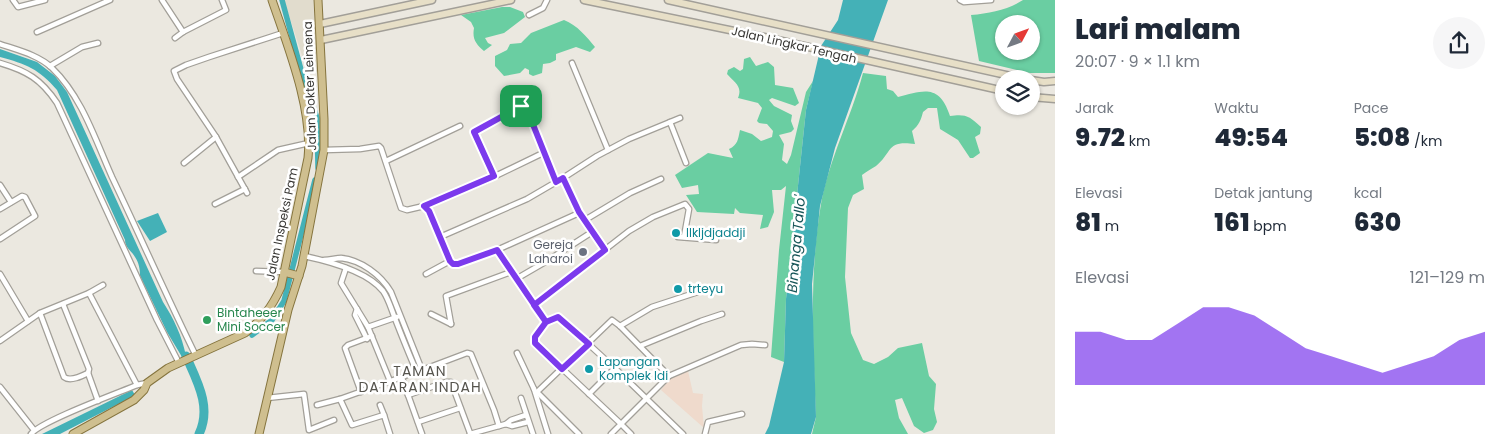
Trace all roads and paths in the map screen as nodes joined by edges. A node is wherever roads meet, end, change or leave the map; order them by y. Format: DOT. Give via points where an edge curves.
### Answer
graph roads {
  1 [pos="13,0"];
  2 [pos="45,0"];
  3 [pos="109,0"];
  4 [pos="162,0"];
  5 [pos="222,0"];
  6 [pos="272,0"];
  7 [pos="319,0"];
  8 [pos="432,0"];
  9 [pos="511,0"];
  10 [pos="547,0"];
  11 [pos="584,0"];
  12 [pos="668,0"];
  13 [pos="960,0"];
  14 [pos="991,0"];
  15 [pos="978,1"];
  16 [pos="529,15"];
  17 [pos="320,24"];
  18 [pos="37,32"];
  19 [pos="183,32"];
  20 [pos="283,33"];
  21 [pos="175,38"];
  22 [pos="321,40"];
  23 [pos="98,43"];
  24 [pos="0,44"];
  25 [pos="572,63"];
  26 [pos="0,64"];
  27 [pos="50,66"];
  28 [pos="995,72"];
  29 [pos="1040,81"];
  30 [pos="1055,81"];
  31 [pos="995,89"];
  32 [pos="1040,98"];
  33 [pos="1055,99"];
  34 [pos="680,118"];
  35 [pos="670,122"];
  36 [pos="460,126"];
  37 [pos="216,137"];
  38 [pos="309,143"];
  39 [pos="324,150"];
  40 [pos="608,150"];
  41 [pos="543,153"];
  42 [pos="386,161"];
  43 [pos="184,163"];
  44 [pos="686,163"];
  45 [pos="494,176"];
  46 [pos="238,177"];
  47 [pos="563,178"];
  48 [pos="661,179"];
  49 [pos="556,182"];
  50 [pos="0,185"];
  51 [pos="11,202"];
  52 [pos="215,204"];
  53 [pos="424,206"];
  54 [pos="0,209"];
  55 [pos="579,212"];
  56 [pos="585,220"];
  57 [pos="592,232"];
  58 [pos="440,237"];
  59 [pos="678,237"];
  60 [pos="684,237"];
  61 [pos="0,239"];
  62 [pos="716,240"];
  63 [pos="497,250"];
  64 [pos="605,250"];
  65 [pos="304,256"];
  66 [pos="324,260"];
  67 [pos="450,261"];
  68 [pos="346,268"];
  69 [pos="256,270"];
  70 [pos="284,272"];
  71 [pos="512,272"];
  72 [pos="0,274"];
  73 [pos="426,274"];
  74 [pos="299,276"];
  75 [pos="516,279"];
  76 [pos="103,285"];
  77 [pos="710,288"];
  78 [pos="390,290"];
  79 [pos="384,292"];
  80 [pos="89,293"];
  81 [pos="63,304"];
  82 [pos="534,305"];
  83 [pos="356,309"];
  84 [pos="40,313"];
  85 [pos="431,314"];
  86 [pos="722,314"];
  87 [pos="400,316"];
  88 [pos="394,318"];
  89 [pos="28,321"];
  90 [pos="546,322"];
  91 [pos="620,326"];
  92 [pos="368,327"];
  93 [pos="370,338"];
  94 [pos="0,341"];
  95 [pos="589,344"];
  96 [pos="765,345"];
  97 [pos="640,346"];
  98 [pos="517,353"];
  99 [pos="196,356"];
  100 [pos="179,363"];
  101 [pos="615,368"];
  102 [pos="562,369"];
  103 [pos="418,370"];
  104 [pos="88,373"];
  105 [pos="670,376"];
  106 [pos="402,378"];
  107 [pos="390,382"];
  108 [pos="147,383"];
  109 [pos="137,385"];
  110 [pos="0,387"];
  111 [pos="535,390"];
  112 [pos="361,392"];
  113 [pos="408,394"];
  114 [pos="589,394"];
  115 [pos="268,398"];
  116 [pos="521,398"];
  117 [pos="340,399"];
  118 [pos="647,399"];
  119 [pos="98,401"];
  120 [pos="317,405"];
  121 [pos="380,405"];
  122 [pos="460,408"];
  123 [pos="742,414"];
  124 [pos="384,415"];
  125 [pos="526,415"];
  126 [pos="334,420"];
  127 [pos="418,422"];
  128 [pos="528,422"];
  129 [pos="506,424"];
  130 [pos="621,424"];
  131 [pos="499,426"];
  132 [pos="33,432"];
  133 [pos="73,434"];
  134 [pos="259,434"];
  135 [pos="390,434"];
  136 [pos="422,434"];
  137 [pos="469,434"];
  138 [pos="533,434"];
  139 [pos="548,434"];
  140 [pos="579,434"];
  141 [pos="611,434"];
  142 [pos="631,434"];
  143 [pos="682,434"];
  144 [pos="705,434"];
  1 -- 2 [label="street" via="18,7"];
  3 -- 18 [label="street"];
  4 -- 19 [label="street"];
  5 -- 19 [label="street" via="226,10"];
  6 -- 20 [label="main road, Jalan Inspeksi Pam"];
  7 -- 17 [label="main road, Jalan Dokter Leimena"];
  8 -- 17 [label="main road"];
  9 -- 22 [label="main road"];
  10 -- 16 [label="street" via="543,8"];
  11 -- 31 [label="main road, Jalan Lingkar Tengah"];
  12 -- 28 [label="main road, Jalan Lingkar Tengah"];
  13 -- 15 [label="street"];
  14 -- 15 [label="street"];
  17 -- 22 [label="main road, Jalan Dokter Leimena"];
  19 -- 21 [label="street"];
  20 -- 37 [label="street" via="174,72"];
  20 -- 38 [label="main road, Jalan Inspeksi Pam" via="304,103"];
  22 -- 39 [label="main road, Jalan Dokter Leimena"];
  23 -- 27 [label="street" via="82,46"];
  24 -- 27 [label="street"];
  25 -- 40 [label="street"];
  26 -- 100 [label="street" via="35,78 57,103"];
  27 -- 99 [label="street" via="75,96 87,118"];
  29 -- 30 [label="main road"];
  32 -- 33 [label="main road"];
  34 -- 35 [label="street"];
  35 -- 40 [label="street"];
  35 -- 44 [label="street"];
  36 -- 42 [label="street"];
  37 -- 43 [label="street"];
  37 -- 46 [label="street"];
  38 -- 46 [label="street" via="278,150"];
  38 -- 70 [label="main road, Jalan Inspeksi Pam"];
  39 -- 42 [label="street" via="379,146"];
  39 -- 65 [label="main road, Jalan Dokter Leimena"];
  40 -- 47 [label="street"];
  41 -- 45 [label="street"];
  41 -- 45 [label="street" via="528,112 521,106 474,132"];
  41 -- 49 [label="street"];
  42 -- 53 [label="street" via="402,208 408,210"];
  45 -- 53 [label="street"];
  46 -- 52 [label="street" via="246,191"];
  47 -- 49 [label="street"];
  47 -- 55 [label="street"];
  48 -- 56 [label="street"];
  49 -- 58 [label="street" via="527,199"];
  50 -- 51 [label="street"];
  51 -- 54 [label="street"];
  51 -- 61 [label="street" via="24,196 35,216"];
  53 -- 58 [label="street"];
  55 -- 56 [label="street"];
  55 -- 63 [label="street"];
  56 -- 57 [label="street"];
  57 -- 64 [label="street"];
  57 -- 75 [label="street"];
  58 -- 67 [label="street"];
  59 -- 60 [label="street"];
  60 -- 62 [label="street"];
  60 -- 64 [label="street" via="689,209 685,204 638,226"];
  63 -- 67 [label="street" via="458,264"];
  63 -- 71 [label="street"];
  64 -- 82 [label="street"];
  65 -- 66 [label="street"];
  65 -- 74 [label="main road, Jalan Dokter Leimena"];
  66 -- 68 [label="street"];
  66 -- 78 [label="street" via="340,258 364,266"];
  67 -- 73 [label="street"];
  68 -- 79 [label="street" via="361,274"];
  68 -- 83 [label="street" via="341,283"];
  69 -- 70 [label="street"];
  70 -- 74 [label="main road"];
  70 -- 99 [label="main road, Jalan Inspeksi Pam" via="275,300 256,325"];
  71 -- 75 [label="street"];
  71 -- 85 [label="street" via="446,296 451,323"];
  72 -- 89 [label="street"];
  74 -- 115 [label="main road, Jalan Dokter Leimena"];
  75 -- 82 [label="street"];
  76 -- 80 [label="street"];
  77 -- 91 [label="street" via="652,307"];
  78 -- 79 [label="street"];
  78 -- 87 [label="street"];
  79 -- 88 [label="street"];
  80 -- 81 [label="street"];
  80 -- 109 [label="street"];
  81 -- 84 [label="street"];
  81 -- 104 [label="street"];
  82 -- 90 [label="street"];
  83 -- 92 [label="street"];
  83 -- 93 [label="street" via="355,316"];
  84 -- 89 [label="street"];
  84 -- 104 [label="street" via="66,380"];
  86 -- 97 [label="street"];
  87 -- 88 [label="street"];
  87 -- 103 [label="street"];
  88 -- 92 [label="street"];
  88 -- 103 [label="street"];
  89 -- 94 [label="street"];
  90 -- 95 [label="street" via="558,317"];
  90 -- 102 [label="street" via="535,337 535,343"];
  91 -- 95 [label="street" via="610,321"];
  91 -- 97 [label="street"];
  92 -- 93 [label="street"];
  93 -- 107 [label="street"];
  93 -- 112 [label="street" via="345,348"];
  95 -- 101 [label="street"];
  95 -- 102 [label="street"];
  96 -- 105 [label="street" via="741,345"];
  97 -- 105 [label="street"];
  98 -- 111 [label="street"];
  99 -- 100 [label="main road, Jalan Inspeksi Pam"];
  100 -- 108 [label="main road, Jalan Inspeksi Pam"];
  101 -- 114 [label="street"];
  101 -- 118 [label="street"];
  102 -- 111 [label="street"];
  102 -- 114 [label="street"];
  103 -- 106 [label="street"];
  103 -- 131 [label="street" via="470,353"];
  104 -- 119 [label="street"];
  105 -- 118 [label="street"];
  106 -- 107 [label="street"];
  106 -- 113 [label="street"];
  107 -- 112 [label="street"];
  108 -- 109 [label="street"];
  108 -- 133 [label="main road, Jalan Inspeksi Pam" via="134,400"];
  109 -- 119 [label="street"];
  110 -- 132 [label="street"];
  111 -- 139 [label="street"];
  111 -- 140 [label="street"];
  112 -- 117 [label="street"];
  113 -- 122 [label="street" via="449,382"];
  113 -- 127 [label="street"];
  114 -- 130 [label="street"];
  115 -- 126 [label="street" via="304,394 309,430"];
  115 -- 134 [label="main road, Jalan Dokter Leimena"];
  116 -- 125 [label="street"];
  117 -- 120 [label="street"];
  117 -- 124 [label="street" via="352,425"];
  118 -- 130 [label="street"];
  118 -- 143 [label="street"];
  119 -- 132 [label="street"];
  121 -- 124 [label="street"];
  122 -- 127 [label="street"];
  122 -- 137 [label="street"];
  123 -- 144 [label="street" via="708,422"];
  124 -- 135 [label="street"];
  125 -- 128 [label="street"];
  125 -- 129 [label="street"];
  127 -- 136 [label="street"];
  128 -- 129 [label="street" via="512,426"];
  128 -- 138 [label="street"];
  129 -- 131 [label="street"];
  130 -- 141 [label="street"];
  130 -- 142 [label="street"];
  131 -- 137 [label="street"];
}
